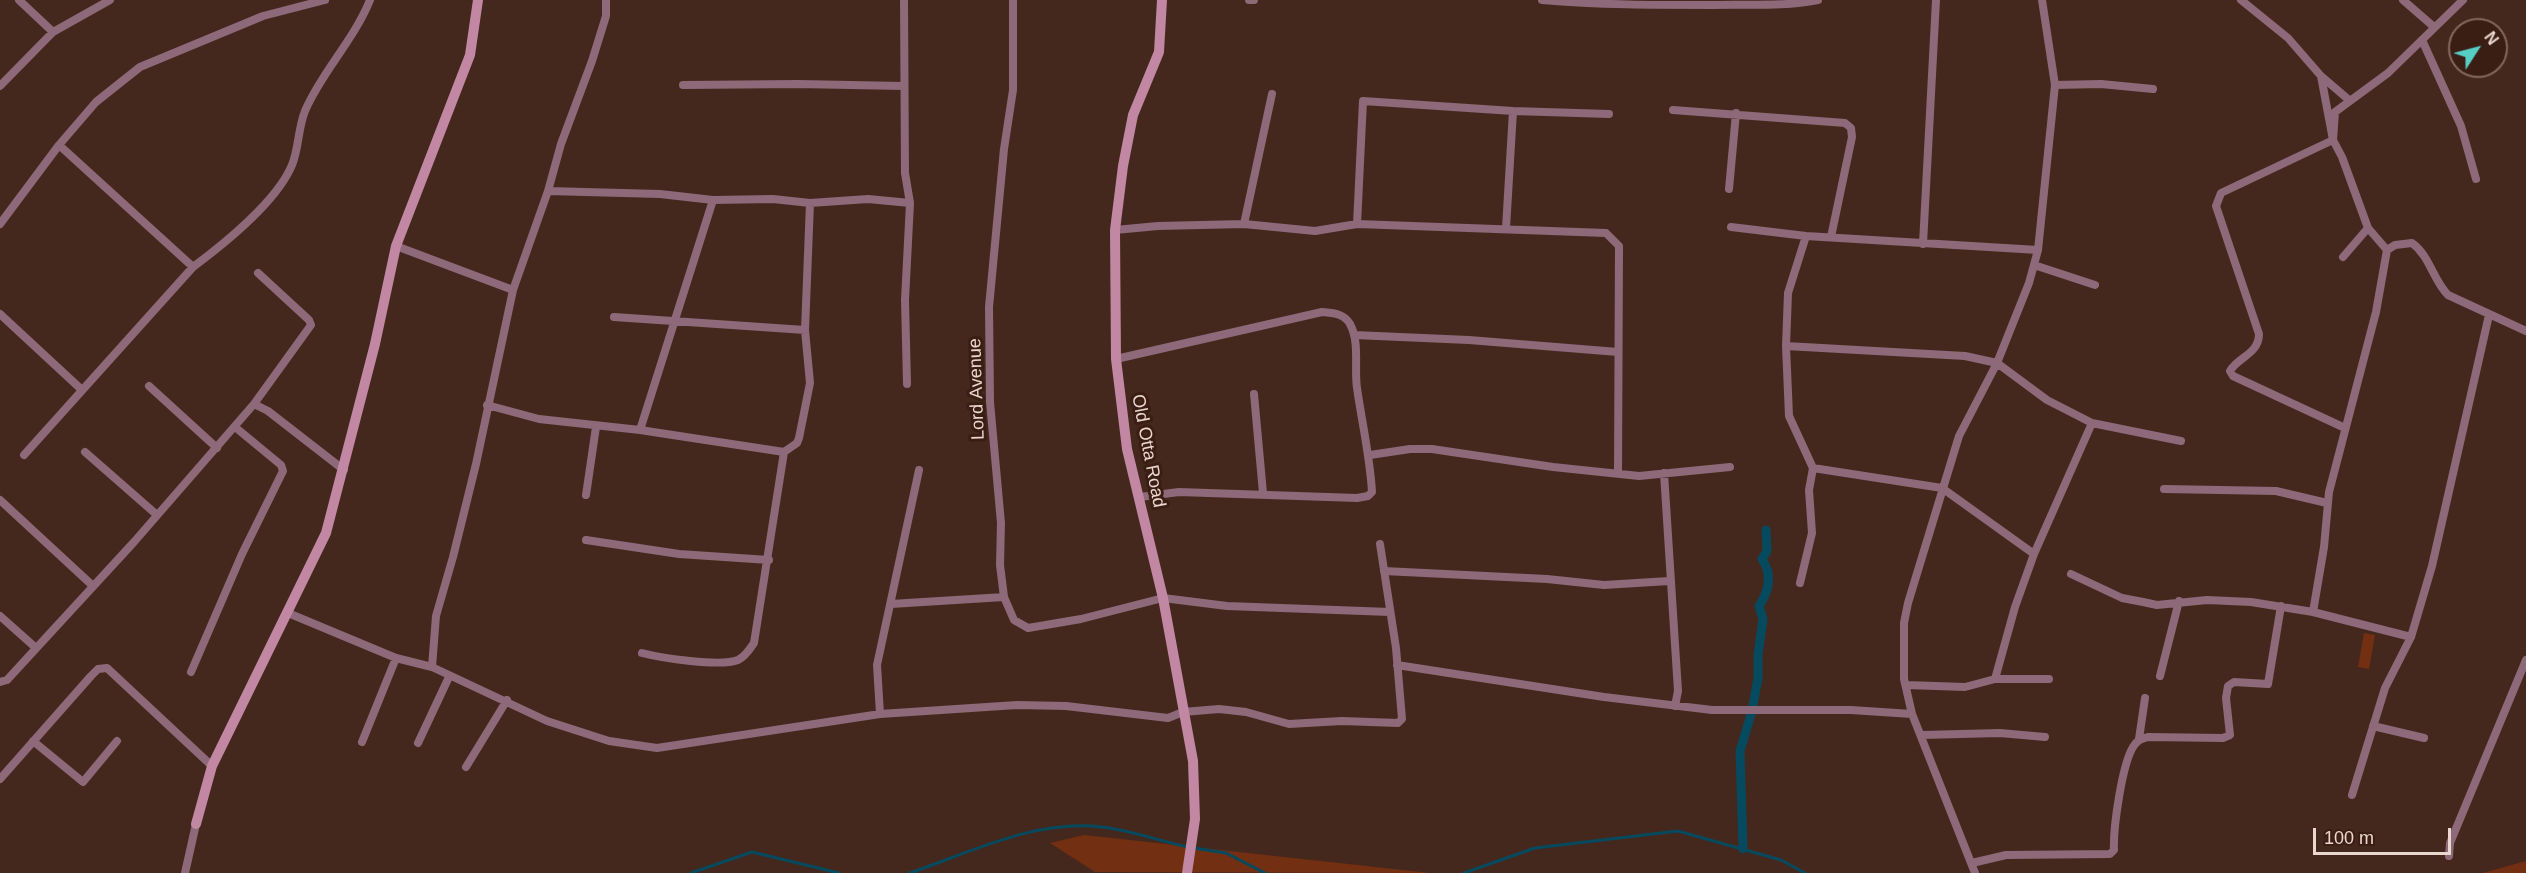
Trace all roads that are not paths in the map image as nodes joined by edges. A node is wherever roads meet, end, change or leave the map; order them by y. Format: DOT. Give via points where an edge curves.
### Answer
graph roads {
  1 [pos="19,0"];
  2 [pos="110,0"];
  3 [pos="325,0"];
  4 [pos="370,0"];
  5 [pos="478,0"];
  6 [pos="606,0"];
  7 [pos="904,0"];
  8 [pos="1014,0"];
  9 [pos="1162,0"];
  10 [pos="1249,0"];
  11 [pos="1254,0"];
  12 [pos="1542,0"];
  13 [pos="1818,0"];
  14 [pos="1936,0"];
  15 [pos="2042,0"];
  16 [pos="2241,0"];
  17 [pos="2403,0"];
  18 [pos="2463,0"];
  19 [pos="1717,2"];
  20 [pos="2434,27"];
  21 [pos="53,32"];
  22 [pos="2422,40"];
  23 [pos="2321,76"];
  24 [pos="682,85"];
  25 [pos="2055,85"];
  26 [pos="0,86"];
  27 [pos="904,87"];
  28 [pos="2153,89"];
  29 [pos="1272,94"];
  30 [pos="2349,100"];
  31 [pos="1672,110"];
  32 [pos="1513,111"];
  33 [pos="1736,113"];
  34 [pos="1609,114"];
  35 [pos="2332,140"];
  36 [pos="59,145"];
  37 [pos="2476,179"];
  38 [pos="1729,189"];
  39 [pos="548,190"];
  40 [pos="713,200"];
  41 [pos="810,203"];
  42 [pos="910,203"];
  43 [pos="0,224"];
  44 [pos="1244,224"];
  45 [pos="1357,224"];
  46 [pos="1731,227"];
  47 [pos="1506,228"];
  48 [pos="2368,228"];
  49 [pos="1115,230"];
  50 [pos="1806,236"];
  51 [pos="1831,237"];
  52 [pos="1923,244"];
  53 [pos="396,246"];
  54 [pos="2038,250"];
  55 [pos="2387,250"];
  56 [pos="2343,257"];
  57 [pos="2034,264"];
  58 [pos="193,267"];
  59 [pos="258,273"];
  60 [pos="2095,285"];
  61 [pos="513,290"];
  62 [pos="0,314"];
  63 [pos="2489,315"];
  64 [pos="614,317"];
  65 [pos="675,323"];
  66 [pos="805,330"];
  67 [pos="2526,331"];
  68 [pos="1354,335"];
  69 [pos="1786,346"];
  70 [pos="1618,352"];
  71 [pos="1116,359"];
  72 [pos="1997,363"];
  73 [pos="907,384"];
  74 [pos="149,386"];
  75 [pos="82,390"];
  76 [pos="1254,394"];
  77 [pos="254,404"];
  78 [pos="487,405"];
  79 [pos="2092,423"];
  80 [pos="235,427"];
  81 [pos="596,427"];
  82 [pos="2345,428"];
  83 [pos="640,430"];
  84 [pos="2181,441"];
  85 [pos="217,448"];
  86 [pos="85,452"];
  87 [pos="784,452"];
  88 [pos="24,455"];
  89 [pos="1370,455"];
  90 [pos="1730,467"];
  91 [pos="1813,468"];
  92 [pos="344,470"];
  93 [pos="919,470"];
  94 [pos="1618,473"];
  95 [pos="1664,473"];
  96 [pos="1942,488"];
  97 [pos="2164,489"];
  98 [pos="1263,493"];
  99 [pos="586,495"];
  100 [pos="1140,497"];
  101 [pos="0,500"];
  102 [pos="2326,503"];
  103 [pos="158,515"];
  104 [pos="586,540"];
  105 [pos="1380,544"];
  106 [pos="2034,554"];
  107 [pos="769,560"];
  108 [pos="1384,571"];
  109 [pos="2072,574"];
  110 [pos="1669,581"];
  111 [pos="1800,584"];
  112 [pos="93,586"];
  113 [pos="1005,597"];
  114 [pos="1163,598"];
  115 [pos="2179,601"];
  116 [pos="891,604"];
  117 [pos="2281,606"];
  118 [pos="1390,612"];
  119 [pos="2313,612"];
  120 [pos="288,613"];
  121 [pos="0,616"];
  122 [pos="2411,637"];
  123 [pos="36,648"];
  124 [pos="642,653"];
  125 [pos="396,658"];
  126 [pos="2526,660"];
  127 [pos="1397,665"];
  128 [pos="432,667"];
  129 [pos="191,672"];
  130 [pos="449,676"];
  131 [pos="2160,676"];
  132 [pos="1995,679"];
  133 [pos="2049,679"];
  134 [pos="2522,681"];
  135 [pos="0,682"];
  136 [pos="1906,685"];
  137 [pos="2145,698"];
  138 [pos="507,700"];
  139 [pos="1675,706"];
  140 [pos="1183,712"];
  141 [pos="880,714"];
  142 [pos="1912,714"];
  143 [pos="2373,726"];
  144 [pos="1922,735"];
  145 [pos="2045,737"];
  146 [pos="2424,738"];
  147 [pos="2139,739"];
  148 [pos="33,741"];
  149 [pos="117,741"];
  150 [pos="362,742"];
  151 [pos="418,743"];
  152 [pos="212,766"];
  153 [pos="466,767"];
  154 [pos="0,779"];
  155 [pos="2352,795"];
  156 [pos="196,824"];
  157 [pos="2449,856"];
  158 [pos="1972,863"];
  159 [pos="185,873"];
  160 [pos="1187,873"];
  161 [pos="1975,873"];
  1 -- 21 [label="street"];
  2 -- 21 [label="street"];
  3 -- 36 [label="street" via="263,16 140,67 96,102"];
  4 -- 58 [label="street" via="362,22 305,111 292,165 282,183"];
  5 -- 53 [label="street" via="470,55"];
  6 -- 39 [label="street" via="606,16 596,50"];
  7 -- 27 [label="street"];
  8 -- 113 [label="street, Lord Avenue" via="1013,90 990,307 990,402"];
  9 -- 49 [label="street, Old Otta Road" via="1159,52 1133,115"];
  10 -- 11 [label="street"];
  12 -- 19 [label="street" via="1594,5"];
  13 -- 19 [label="street" via="1797,4"];
  14 -- 52 [label="street"];
  15 -- 25 [label="street"];
  16 -- 23 [label="street" via="2288,38"];
  17 -- 20 [label="street"];
  18 -- 20 [label="street"];
  20 -- 22 [label="street"];
  21 -- 26 [label="street"];
  22 -- 30 [label="street" via="2368,90"];
  22 -- 37 [label="street" via="2461,126"];
  23 -- 30 [label="street"];
  23 -- 35 [label="street"];
  24 -- 27 [label="street"];
  25 -- 28 [label="street"];
  25 -- 54 [label="street"];
  27 -- 42 [label="street" via="905,173"];
  29 -- 44 [label="street"];
  30 -- 35 [label="street" via="2335,112"];
  31 -- 33 [label="street"];
  32 -- 34 [label="street"];
  32 -- 45 [label="street" via="1363,101"];
  32 -- 47 [label="street"];
  33 -- 38 [label="street"];
  33 -- 51 [label="street" via="1845,123 1851,128"];
  35 -- 48 [label="street"];
  35 -- 82 [label="street" via="2221,193 2216,206 2259,334 2255,350 2230,371 2233,376"];
  36 -- 43 [label="street"];
  36 -- 58 [label="street"];
  39 -- 40 [label="street"];
  39 -- 61 [label="street"];
  40 -- 41 [label="street"];
  40 -- 65 [label="street"];
  41 -- 42 [label="street" via="867,199"];
  41 -- 66 [label="street"];
  42 -- 73 [label="street" via="905,300"];
  44 -- 45 [label="street" via="1315,231"];
  44 -- 49 [label="street"];
  45 -- 47 [label="street"];
  46 -- 50 [label="street"];
  47 -- 70 [label="street" via="1606,233 1614,238 1619,246"];
  48 -- 55 [label="street"];
  48 -- 56 [label="street"];
  49 -- 71 [label="street, Old Otta Road"];
  50 -- 51 [label="street"];
  50 -- 69 [label="street" via="1788,292"];
  51 -- 52 [label="street"];
  52 -- 54 [label="street"];
  53 -- 61 [label="street"];
  53 -- 92 [label="street"];
  54 -- 57 [label="street"];
  55 -- 63 [label="street" via="2412,243 2420,248 2444,291"];
  55 -- 82 [label="street" via="2376,312"];
  57 -- 60 [label="street"];
  57 -- 72 [label="street"];
  58 -- 75 [label="street"];
  59 -- 77 [label="street" via="311,325"];
  61 -- 78 [label="street"];
  62 -- 75 [label="street"];
  63 -- 67 [label="street"];
  63 -- 122 [label="street" via="2433,566"];
  64 -- 65 [label="street"];
  65 -- 66 [label="street"];
  65 -- 83 [label="street"];
  66 -- 87 [label="street" via="810,383 800,438"];
  68 -- 70 [label="street"];
  68 -- 71 [label="street" via="1349,322 1339,314 1322,312"];
  68 -- 89 [label="street" via="1357,386"];
  69 -- 72 [label="street" via="1965,356"];
  69 -- 91 [label="street" via="1789,416"];
  70 -- 94 [label="street"];
  71 -- 100 [label="street, Old Otta Road" via="1127,449"];
  72 -- 79 [label="street" via="2047,400"];
  72 -- 96 [label="street" via="1959,436"];
  74 -- 85 [label="street"];
  75 -- 88 [label="street"];
  76 -- 98 [label="street"];
  77 -- 80 [label="street"];
  77 -- 92 [label="street"];
  78 -- 81 [label="street" via="539,419"];
  78 -- 128 [label="street" via="436,616"];
  79 -- 84 [label="street"];
  79 -- 106 [label="street"];
  80 -- 85 [label="street"];
  80 -- 129 [label="street" via="281,465 283,471"];
  81 -- 83 [label="street"];
  81 -- 99 [label="street"];
  82 -- 102 [label="street"];
  83 -- 87 [label="street"];
  85 -- 103 [label="street"];
  86 -- 103 [label="street"];
  87 -- 107 [label="street"];
  89 -- 94 [label="street" via="1432,449"];
  89 -- 98 [label="street" via="1372,492 1368,496"];
  90 -- 95 [label="street"];
  91 -- 96 [label="street"];
  91 -- 111 [label="street" via="1809,490 1812,533"];
  92 -- 120 [label="street" via="326,533"];
  93 -- 116 [label="street"];
  94 -- 95 [label="street"];
  95 -- 110 [label="street"];
  96 -- 106 [label="street"];
  96 -- 136 [label="street" via="1908,603"];
  97 -- 102 [label="street" via="2276,492"];
  98 -- 100 [label="street" via="1179,492"];
  100 -- 114 [label="street, Old Otta Road"];
  101 -- 112 [label="street"];
  102 -- 119 [label="street" via="2324,547"];
  103 -- 112 [label="street"];
  104 -- 107 [label="street" via="680,554"];
  105 -- 108 [label="street"];
  106 -- 132 [label="street" via="2014,607"];
  107 -- 124 [label="street" via="754,643 738,660 668,659"];
  108 -- 110 [label="street" via="1604,585"];
  108 -- 118 [label="street"];
  109 -- 115 [label="street" via="2122,598 2157,605"];
  110 -- 139 [label="street" via="1678,691"];
  112 -- 123 [label="street"];
  113 -- 114 [label="street, Lord Avenue" via="1014,620 1028,628"];
  113 -- 116 [label="street"];
  114 -- 118 [label="street" via="1227,606"];
  114 -- 140 [label="street, Old Otta Road"];
  115 -- 117 [label="street"];
  115 -- 131 [label="street"];
  116 -- 141 [label="street" via="877,665"];
  117 -- 119 [label="street"];
  117 -- 147 [label="street" via="2269,682 2234,682 2228,687 2230,735"];
  118 -- 127 [label="street"];
  119 -- 122 [label="street"];
  120 -- 125 [label="street"];
  120 -- 152 [label="street"];
  121 -- 123 [label="street"];
  122 -- 143 [label="street" via="2385,688"];
  123 -- 135 [label="street" via="7,680"];
  125 -- 128 [label="street"];
  125 -- 150 [label="street"];
  126 -- 134 [label="street"];
  127 -- 139 [label="street"];
  127 -- 140 [label="street" via="1402,719 1398,723 1289,724 1237,711"];
  128 -- 130 [label="street"];
  130 -- 138 [label="street"];
  130 -- 151 [label="street"];
  132 -- 133 [label="street"];
  132 -- 136 [label="street" via="1965,687"];
  134 -- 157 [label="street" via="2450,843"];
  136 -- 142 [label="street"];
  137 -- 147 [label="street"];
  138 -- 141 [label="street" via="547,721 609,741 657,748"];
  138 -- 153 [label="street"];
  139 -- 142 [label="street"];
  140 -- 141 [label="street" via="1168,718 1066,706 1017,705"];
  140 -- 160 [label="street, Old Otta Road" via="1195,780 1195,819"];
  142 -- 144 [label="street"];
  143 -- 146 [label="street"];
  143 -- 155 [label="street"];
  144 -- 145 [label="street"];
  144 -- 158 [label="street"];
  147 -- 158 [label="street" via="2128,762 2114,850 2110,854 2006,855"];
  148 -- 149 [label="street" via="83,782"];
  148 -- 152 [label="street" via="91,675 107,668"];
  148 -- 154 [label="street"];
  152 -- 156 [label="street"];
  156 -- 159 [label="street"];
  158 -- 161 [label="street"];
}
